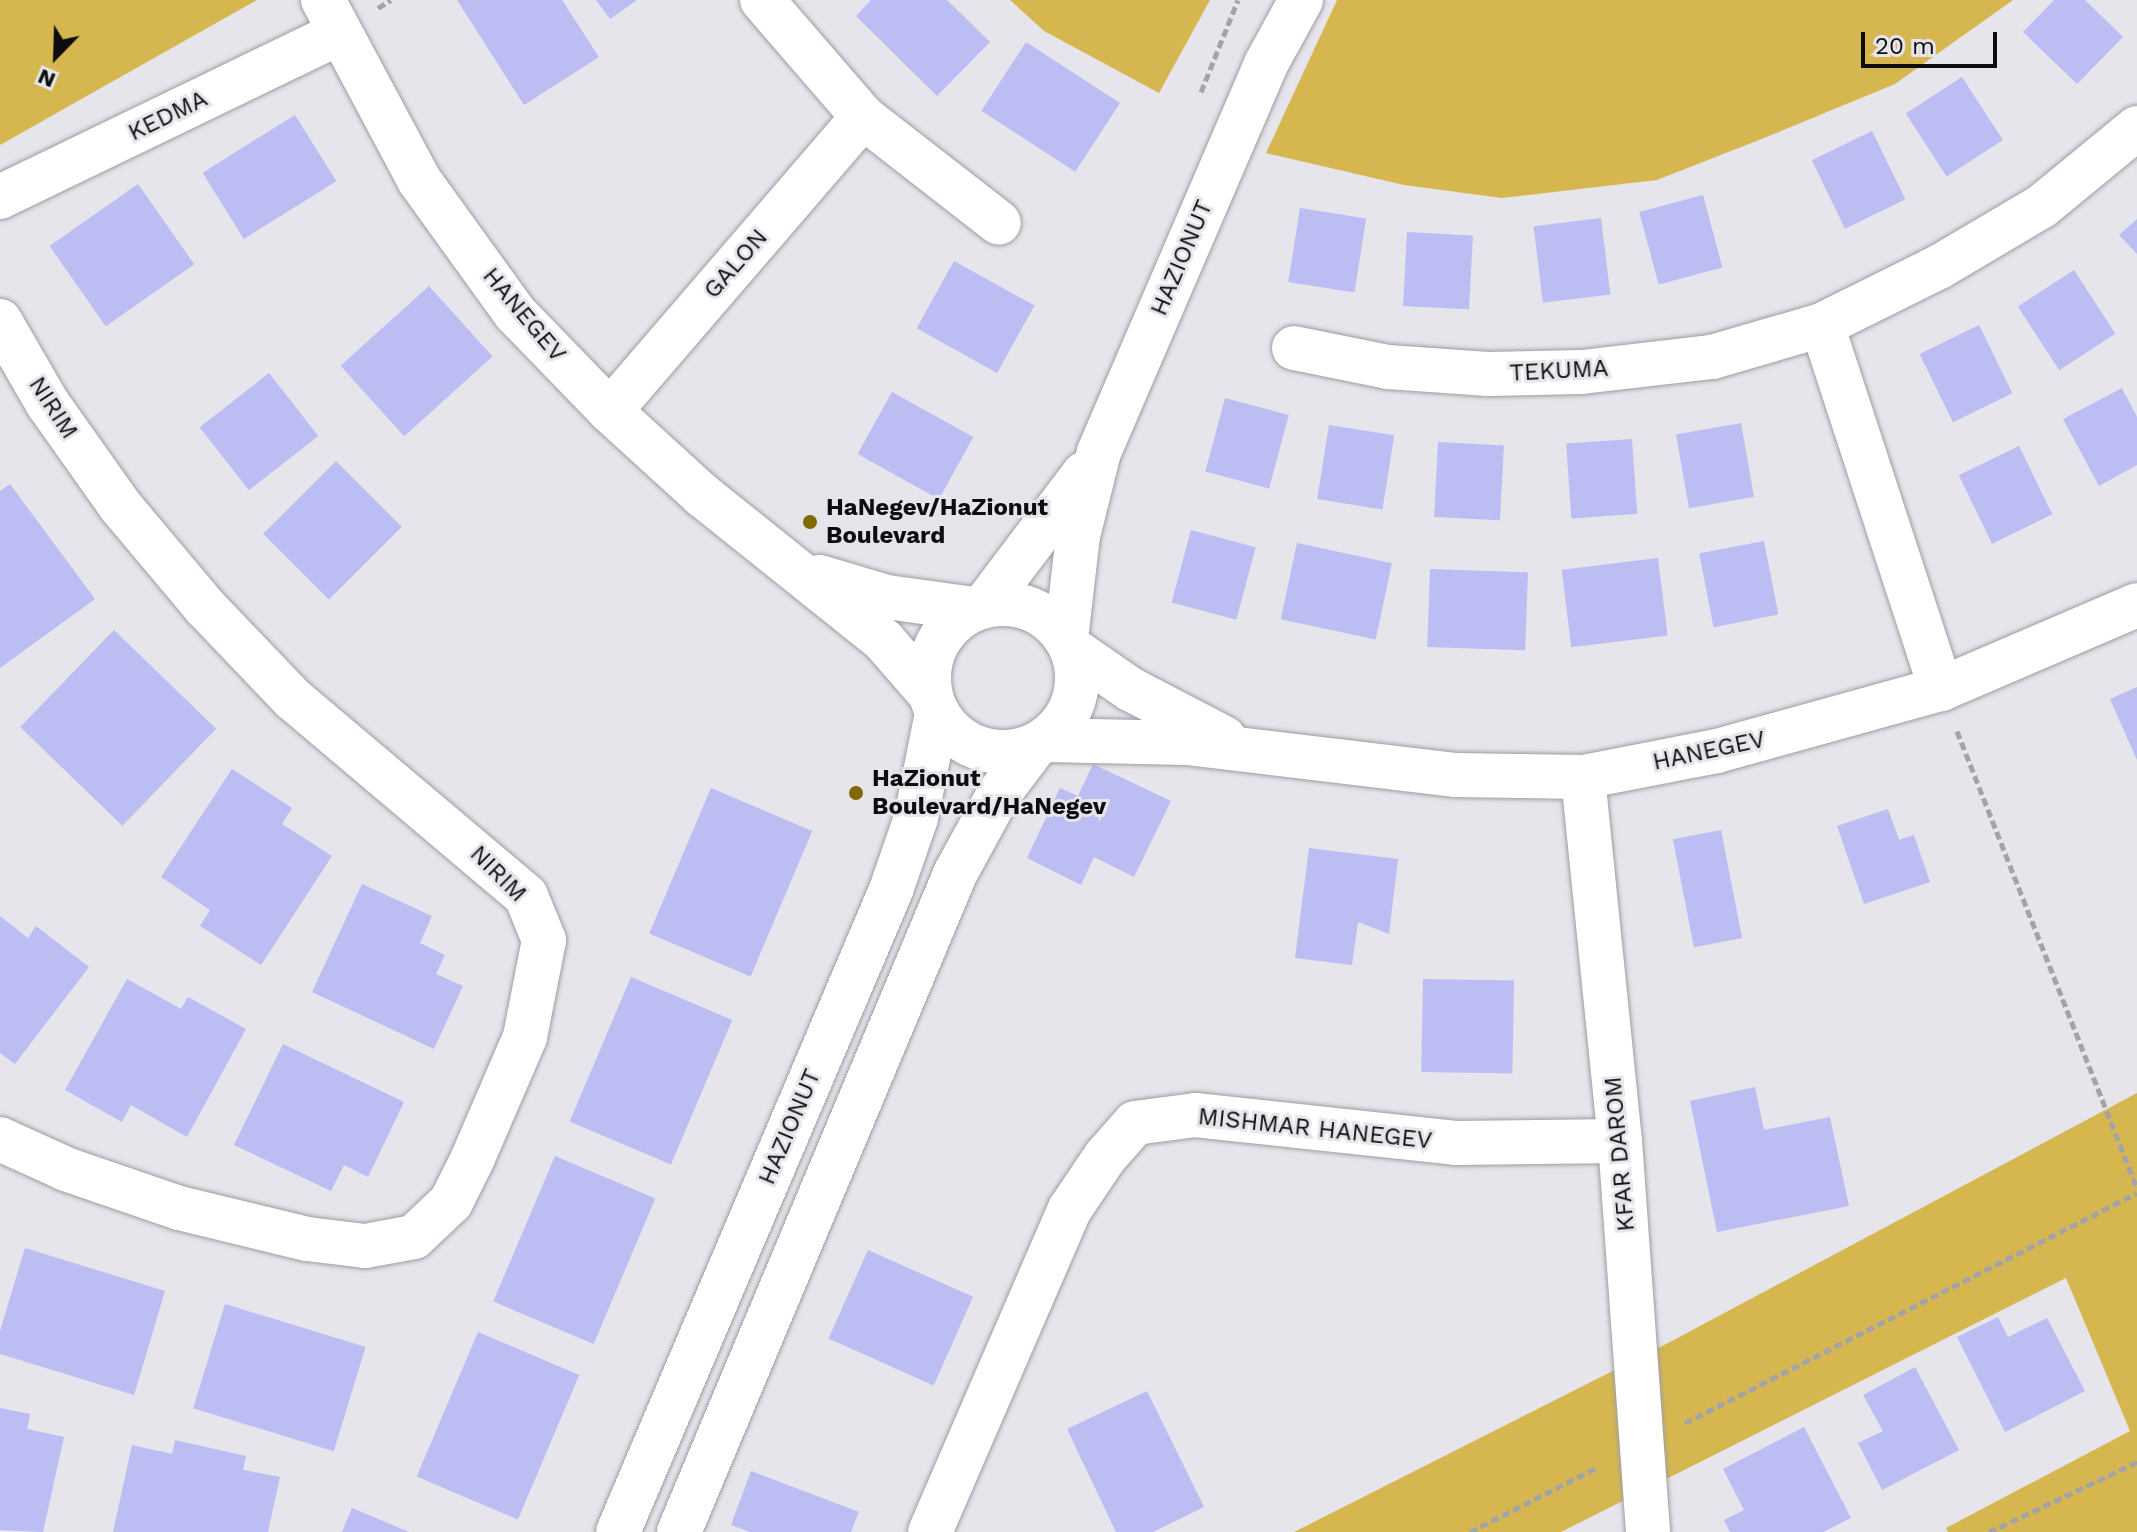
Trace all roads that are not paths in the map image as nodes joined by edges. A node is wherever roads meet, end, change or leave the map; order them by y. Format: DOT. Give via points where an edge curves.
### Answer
graph roads {
  1 [pos="762,0"];
  2 [pos="1281,0"];
  3 [pos="1301,0"];
  4 [pos="330,17"];
  5 [pos="1266,64"];
  6 [pos="863,117"];
  7 [pos="2137,128"];
  8 [pos="0,197"];
  9 [pos="999,223"];
  10 [pos="0,321"];
  11 [pos="1822,325"];
  12 [pos="1294,348"];
  13 [pos="610,411"];
  14 [pos="1099,452"];
  15 [pos="799,570"];
  16 [pos="2137,605"];
  17 [pos="979,608"];
  18 [pos="1068,643"];
  19 [pos="1941,689"];
  20 [pos="933,704"];
  21 [pos="1041,743"];
  22 [pos="1260,751"];
  23 [pos="1583,777"];
  24 [pos="0,1139"];
  25 [pos="1620,1141"];
  26 [pos="618,1532"];
  27 [pos="679,1532"];
  28 [pos="930,1532"];
  29 [pos="1648,1532"];
  1 -- 6 [label="street"];
  2 -- 5 [label="street, HAZIONUT"];
  3 -- 5 [label="street, HAZIONUT"];
  4 -- 8 [label="street, KEDMA"];
  4 -- 13 [label="street, HANEGEV" via="428,192 515,313"];
  5 -- 14 [label="street, HAZIONUT"];
  6 -- 9 [label="street"];
  6 -- 13 [label="street, GALON"];
  7 -- 11 [label="street, TEKUMA" via="2042,206 1939,267"];
  10 -- 24 [label="street, NIRIM" via="48,404 111,494 205,607 293,699 526,896 544,940 525,1037 472,1160 451,1202 414,1237 365,1246 307,1239 179,1208 66,1169"];
  11 -- 12 [label="street, TEKUMA" via="1712,357 1582,372 1488,374 1388,367"];
  11 -- 19 [label="street"];
  13 -- 15 [label="street, HANEGEV" via="702,495"];
  14 -- 17 [label="street, HAZIONUT"];
  14 -- 18 [label="street, HAZIONUT" via="1078,536"];
  15 -- 17 [label="street, HANEGEV" via="887,597"];
  15 -- 20 [label="street, HANEGEV" via="884,641"];
  16 -- 19 [label="street, HANEGEV"];
  17 -- 18 [label="street" via="1025,607 1044,616"];
  17 -- 20 [label="street" via="956,620 936,644 929,663"];
  18 -- 21 [label="street" via="1077,668 1075,698 1060,726"];
  18 -- 22 [label="street, HANEGEV" via="1184,719"];
  19 -- 23 [label="street, HANEGEV" via="1731,748"];
  20 -- 21 [label="street" via="957,737 985,751 1016,752"];
  20 -- 26 [label="street, HAZIONUT" via="916,818 891,890"];
  21 -- 22 [label="street, HANEGEV" via="1148,741"];
  21 -- 27 [label="street" via="998,795 955,874"];
  22 -- 23 [label="street, HANEGEV" via="1456,775"];
  23 -- 25 [label="street, KFAR DAROM"];
  25 -- 28 [label="street, MISHMAR HANEGEV" via="1456,1143 1195,1115 1135,1123 1070,1209"];
  25 -- 29 [label="street, KFAR DAROM"];
}
